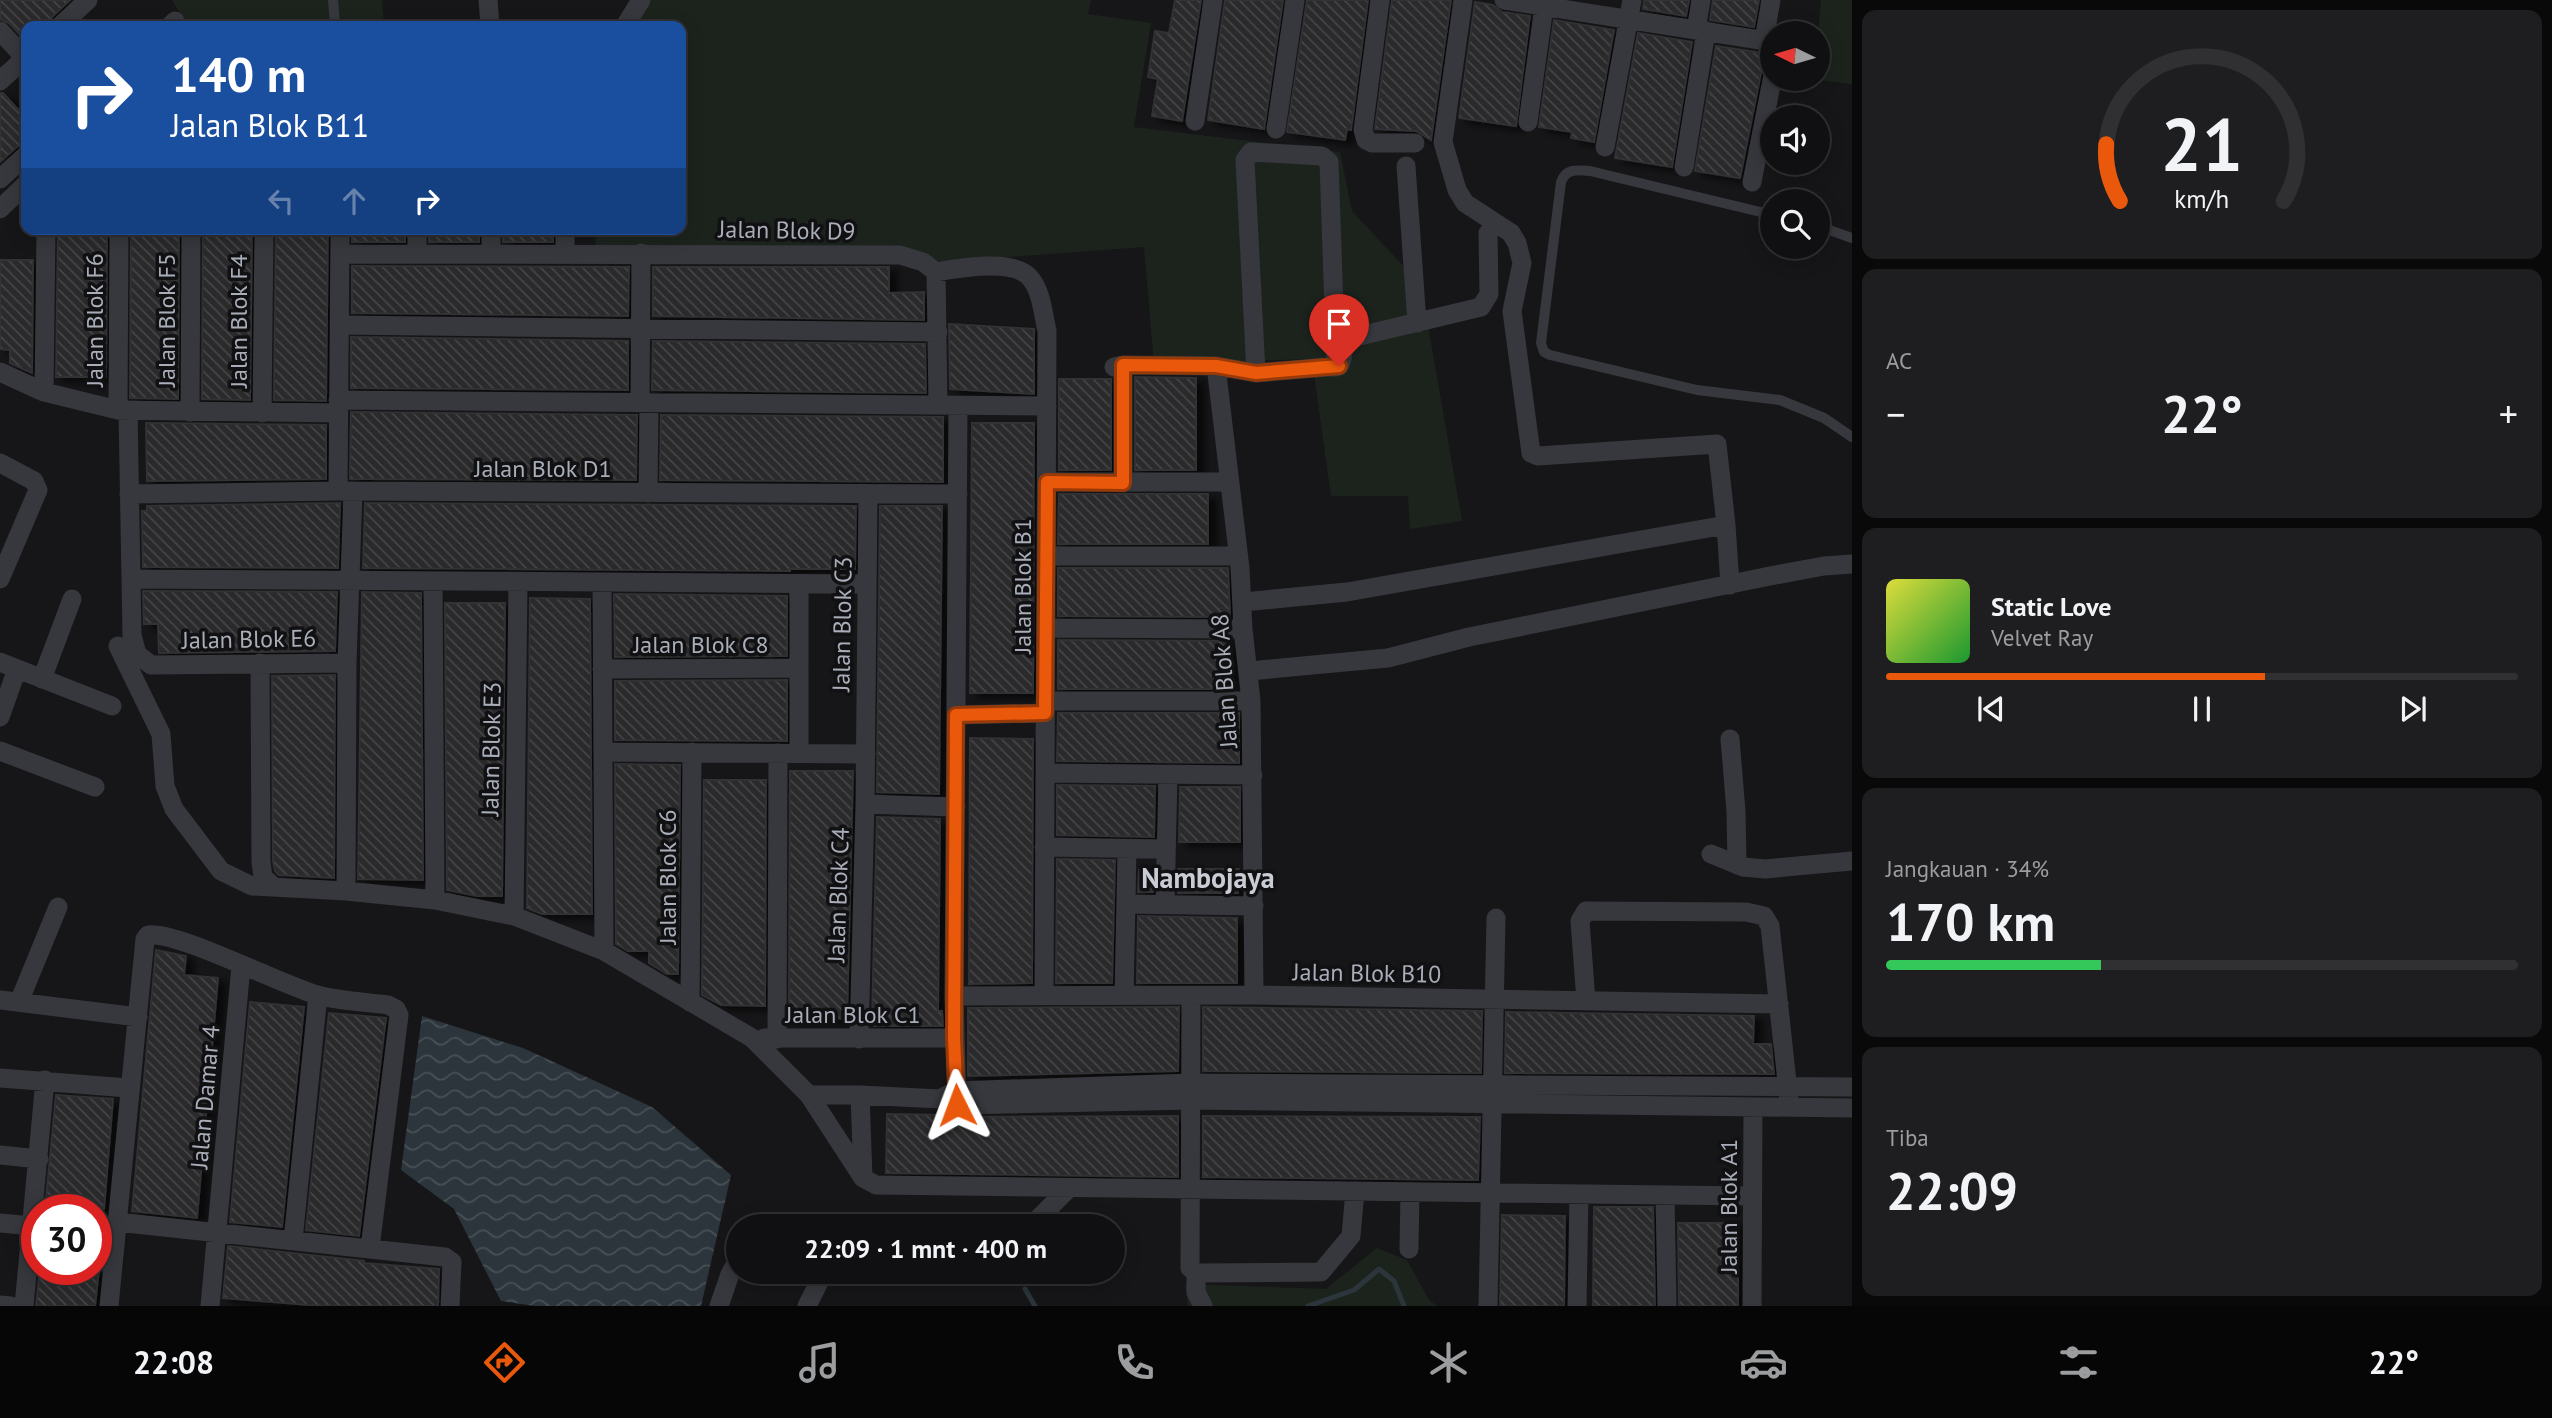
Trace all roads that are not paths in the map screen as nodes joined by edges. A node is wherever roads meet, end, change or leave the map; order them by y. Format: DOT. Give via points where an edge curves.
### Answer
graph roads {
  1 [pos="333,0"];
  2 [pos="488,0"];
  3 [pos="641,0"];
  4 [pos="1213,0"];
  5 [pos="1295,0"];
  6 [pos="1380,0"];
  7 [pos="1463,0"];
  8 [pos="1504,0"];
  9 [pos="1701,0"];
  10 [pos="1771,0"];
  11 [pos="81,2"];
  12 [pos="1554,5"];
  13 [pos="1630,10"];
  14 [pos="64,21"];
  15 [pos="335,21"];
  16 [pos="490,21"];
  17 [pos="628,21"];
  18 [pos="1769,21"];
  19 [pos="1701,30"];
  20 [pos="0,31"];
  21 [pos="1760,40"];
  22 [pos="21,53"];
  23 [pos="21,62"];
  24 [pos="0,81"];
  25 [pos="1770,91"];
  26 [pos="1195,121"];
  27 [pos="1528,122"];
  28 [pos="1276,129"];
  29 [pos="1415,143"];
  30 [pos="1605,147"];
  31 [pos="21,160"];
  32 [pos="1406,166"];
  33 [pos="1684,167"];
  34 [pos="0,179"];
  35 [pos="1752,182"];
  36 [pos="21,189"];
  37 [pos="0,209"];
  38 [pos="1760,212"];
  39 [pos="1830,230"];
  40 [pos="1488,233"];
  41 [pos="46,235"];
  42 [pos="119,235"];
  43 [pos="191,235"];
  44 [pos="264,235"];
  45 [pos="340,235"];
  46 [pos="417,235"];
  47 [pos="491,235"];
  48 [pos="565,235"];
  49 [pos="1852,238"];
  50 [pos="417,253"];
  51 [pos="491,253"];
  52 [pos="565,253"];
  53 [pos="640,253"];
  54 [pos="340,254"];
  55 [pos="936,272"];
  56 [pos="1417,323"];
  57 [pos="339,325"];
  58 [pos="640,328"];
  59 [pos="938,332"];
  60 [pos="1216,366"];
  61 [pos="1336,367"];
  62 [pos="0,372"];
  63 [pos="1256,373"];
  64 [pos="44,392"];
  65 [pos="645,403"];
  66 [pos="938,405"];
  67 [pos="338,406"];
  68 [pos="958,406"];
  69 [pos="1047,406"];
  70 [pos="123,410"];
  71 [pos="190,412"];
  72 [pos="262,413"];
  73 [pos="1852,437"];
  74 [pos="0,463"];
  75 [pos="1047,482"];
  76 [pos="1228,482"];
  77 [pos="1123,483"];
  78 [pos="345,491"];
  79 [pos="648,493"];
  80 [pos="129,494"];
  81 [pos="868,494"];
  82 [pos="958,494"];
  83 [pos="1726,525"];
  84 [pos="1046,556"];
  85 [pos="1237,556"];
  86 [pos="1852,564"];
  87 [pos="0,579"];
  88 [pos="131,579"];
  89 [pos="349,579"];
  90 [pos="433,582"];
  91 [pos="518,582"];
  92 [pos="602,583"];
  93 [pos="799,584"];
  94 [pos="867,584"];
  95 [pos="1730,584"];
  96 [pos="72,599"];
  97 [pos="1243,602"];
  98 [pos="1046,628"];
  99 [pos="1243,629"];
  100 [pos="118,646"];
  101 [pos="260,663"];
  102 [pos="347,663"];
  103 [pos="151,665"];
  104 [pos="9,666"];
  105 [pos="799,668"];
  106 [pos="602,669"];
  107 [pos="1249,671"];
  108 [pos="42,679"];
  109 [pos="1251,701"];
  110 [pos="112,706"];
  111 [pos="1045,707"];
  112 [pos="956,715"];
  113 [pos="0,717"];
  114 [pos="1730,739"];
  115 [pos="0,751"];
  116 [pos="603,752"];
  117 [pos="692,752"];
  118 [pos="778,753"];
  119 [pos="799,753"];
  120 [pos="866,754"];
  121 [pos="1045,773"];
  122 [pos="1168,774"];
  123 [pos="1254,775"];
  124 [pos="95,787"];
  125 [pos="865,804"];
  126 [pos="956,807"];
  127 [pos="1044,847"];
  128 [pos="1127,849"];
  129 [pos="1166,849"];
  130 [pos="1711,854"];
  131 [pos="1852,862"];
  132 [pos="1737,865"];
  133 [pos="274,887"];
  134 [pos="346,891"];
  135 [pos="435,900"];
  136 [pos="1126,904"];
  137 [pos="1165,905"];
  138 [pos="1254,906"];
  139 [pos="58,907"];
  140 [pos="514,916"];
  141 [pos="1496,918"];
  142 [pos="604,951"];
  143 [pos="241,966"];
  144 [pos="318,995"];
  145 [pos="1044,995"];
  146 [pos="1124,995"];
  147 [pos="1191,995"];
  148 [pos="1254,995"];
  149 [pos="954,996"];
  150 [pos="1495,1000"];
  151 [pos="9,1001"];
  152 [pos="1586,1001"];
  153 [pos="690,1002"];
  154 [pos="1779,1004"];
  155 [pos="138,1017"];
  156 [pos="752,1038"];
  157 [pos="777,1038"];
  158 [pos="954,1038"];
  159 [pos="859,1039"];
  160 [pos="0,1079"];
  161 [pos="45,1080"];
  162 [pos="1789,1087"];
  163 [pos="1852,1087"];
  164 [pos="128,1088"];
  165 [pos="1191,1091"];
  166 [pos="809,1095"];
  167 [pos="860,1095"];
  168 [pos="1494,1096"];
  169 [pos="951,1098"];
  170 [pos="1753,1107"];
  171 [pos="1788,1107"];
  172 [pos="1852,1108"];
  173 [pos="0,1155"];
  174 [pos="39,1158"];
  175 [pos="863,1178"];
  176 [pos="1069,1188"];
  177 [pos="1191,1189"];
  178 [pos="1355,1191"];
  179 [pos="1410,1192"];
  180 [pos="1492,1193"];
  181 [pos="35,1194"];
  182 [pos="1579,1194"];
  183 [pos="1665,1195"];
  184 [pos="1752,1196"];
  185 [pos="1043,1214"];
  186 [pos="117,1222"];
  187 [pos="0,1223"];
  188 [pos="21,1225"];
  189 [pos="217,1233"];
  190 [pos="293,1240"];
  191 [pos="370,1248"];
  192 [pos="1409,1249"];
  193 [pos="1196,1273"];
  194 [pos="727,1284"];
  195 [pos="818,1284"];
  196 [pos="26,1285"];
  197 [pos="0,1305"];
  198 [pos="115,1305"];
  199 [pos="11,1306"];
  200 [pos="24,1306"];
  201 [pos="210,1306"];
  202 [pos="450,1306"];
  203 [pos="719,1306"];
  204 [pos="807,1306"];
  205 [pos="1203,1306"];
  206 [pos="1488,1306"];
  207 [pos="1577,1306"];
  208 [pos="1667,1306"];
  209 [pos="1752,1306"];
  1 -- 15 [label="lane"];
  2 -- 16 [label="street"];
  3 -- 17 [label="street"];
  4 -- 26 [label="street"];
  5 -- 28 [label="street"];
  6 -- 29 [label="street" via="1363,130 1372,143"];
  7 -- 83 [label="street" via="1443,142 1465,203 1511,233 1517,243 1522,263 1511,311 1531,453 1717,444"];
  8 -- 12 [label="street"];
  9 -- 19 [label="street"];
  10 -- 18 [label="street"];
  11 -- 14 [label="street"];
  12 -- 13 [label="street"];
  12 -- 27 [label="street"];
  13 -- 19 [label="street"];
  13 -- 30 [label="street"];
  19 -- 21 [label="street"];
  19 -- 33 [label="street"];
  20 -- 22 [label="street"];
  23 -- 24 [label="street"];
  25 -- 35 [label="street"];
  31 -- 34 [label="street"];
  32 -- 56 [label="street"];
  36 -- 37 [label="street"];
  38 -- 73 [label="lane" via="1590,171 1569,172 1560,182 1541,343 1544,352 1684,387 1780,400 1824,418"];
  39 -- 49 [label="lane"];
  40 -- 56 [label="street" via="1486,302"];
  41 -- 64 [label="street"];
  42 -- 70 [label="street, Jalan Blok F6"];
  43 -- 71 [label="street, Jalan Blok F5"];
  44 -- 72 [label="street, Jalan Blok F4"];
  45 -- 54 [label="street"];
  46 -- 50 [label="street"];
  47 -- 51 [label="street"];
  48 -- 52 [label="street"];
  50 -- 51 [label="street, Jalan Blok D9"];
  50 -- 54 [label="street, Jalan Blok D9"];
  51 -- 52 [label="street, Jalan Blok D9"];
  52 -- 53 [label="street, Jalan Blok D9"];
  53 -- 55 [label="street, Jalan Blok D9" via="900,255"];
  53 -- 58 [label="street"];
  54 -- 57 [label="street"];
  55 -- 59 [label="street"];
  55 -- 69 [label="street, Jalan Blok B1" via="1016,268 1030,277 1046,331"];
  56 -- 61 [label="street" via="1347,339"];
  57 -- 58 [label="street"];
  57 -- 67 [label="street"];
  58 -- 59 [label="street"];
  58 -- 65 [label="street"];
  59 -- 66 [label="street"];
  60 -- 63 [label="street"];
  60 -- 76 [label="street, Jalan Blok A8"];
  60 -- 77 [label="street" via="1119,366"];
  61 -- 63 [label="street"];
  61 -- 63 [label="street" via="1329,162 1322,156 1251,152 1245,160"];
  62 -- 64 [label="street"];
  64 -- 70 [label="street"];
  65 -- 66 [label="street"];
  65 -- 67 [label="street"];
  65 -- 79 [label="street"];
  66 -- 68 [label="street"];
  67 -- 72 [label="street"];
  67 -- 78 [label="street"];
  68 -- 69 [label="street"];
  68 -- 82 [label="street"];
  69 -- 75 [label="street, Jalan Blok B1"];
  70 -- 71 [label="street"];
  70 -- 80 [label="street, Jalan Blok F6"];
  71 -- 72 [label="street"];
  74 -- 87 [label="street" via="34,481 38,490"];
  75 -- 77 [label="street"];
  75 -- 84 [label="street, Jalan Blok B1"];
  76 -- 77 [label="street"];
  76 -- 85 [label="street, Jalan Blok A8"];
  78 -- 79 [label="street, Jalan Blok D1"];
  78 -- 80 [label="street, Jalan Blok D1"];
  78 -- 89 [label="street"];
  79 -- 81 [label="street, Jalan Blok D1"];
  80 -- 88 [label="street, Jalan Blok F6"];
  81 -- 82 [label="street, Jalan Blok D1"];
  81 -- 94 [label="street, Jalan Blok C3"];
  82 -- 112 [label="street"];
  83 -- 95 [label="street"];
  83 -- 97 [label="street" via="1347,592"];
  84 -- 85 [label="street"];
  84 -- 98 [label="street, Jalan Blok B1"];
  85 -- 97 [label="street, Jalan Blok A8"];
  86 -- 95 [label="street"];
  88 -- 89 [label="street"];
  88 -- 103 [label="street, Jalan Blok F6" via="134,647"];
  89 -- 90 [label="street"];
  89 -- 102 [label="street"];
  90 -- 91 [label="street"];
  90 -- 135 [label="street"];
  91 -- 92 [label="street"];
  91 -- 140 [label="street, Jalan Blok E3"];
  92 -- 93 [label="street"];
  92 -- 106 [label="street"];
  93 -- 94 [label="street"];
  93 -- 105 [label="street"];
  94 -- 120 [label="street, Jalan Blok C3"];
  95 -- 107 [label="street" via="1388,658"];
  96 -- 108 [label="street"];
  97 -- 99 [label="street, Jalan Blok A8"];
  98 -- 99 [label="street"];
  98 -- 111 [label="street, Jalan Blok B1"];
  99 -- 107 [label="street, Jalan Blok A8"];
  100 -- 133 [label="street" via="161,733 165,786 174,809 221,871 252,886"];
  101 -- 102 [label="street, Jalan Blok E6"];
  101 -- 103 [label="street, Jalan Blok E6"];
  101 -- 133 [label="street" via="261,862 263,877"];
  102 -- 134 [label="street"];
  104 -- 108 [label="street"];
  104 -- 113 [label="street"];
  105 -- 106 [label="street, Jalan Blok C8"];
  105 -- 119 [label="street"];
  106 -- 116 [label="street"];
  107 -- 109 [label="street, Jalan Blok A8"];
  108 -- 110 [label="street"];
  109 -- 111 [label="street"];
  109 -- 123 [label="street, Jalan Blok A8"];
  111 -- 112 [label="street"];
  111 -- 121 [label="street, Jalan Blok B1"];
  112 -- 126 [label="street"];
  114 -- 132 [label="street"];
  115 -- 124 [label="street"];
  116 -- 117 [label="street"];
  116 -- 142 [label="street"];
  117 -- 118 [label="street"];
  117 -- 153 [label="street, Jalan Blok C6"];
  118 -- 119 [label="street"];
  118 -- 157 [label="street"];
  119 -- 120 [label="street"];
  120 -- 125 [label="street, Jalan Blok C4"];
  121 -- 122 [label="street"];
  121 -- 127 [label="street, Jalan Blok B1"];
  122 -- 123 [label="street"];
  122 -- 129 [label="street"];
  123 -- 138 [label="street, Jalan Blok A8"];
  125 -- 126 [label="street"];
  125 -- 159 [label="street, Jalan Blok C4"];
  126 -- 149 [label="street"];
  127 -- 128 [label="street"];
  127 -- 145 [label="street, Jalan Blok B1"];
  128 -- 129 [label="street"];
  128 -- 136 [label="street"];
  129 -- 137 [label="street"];
  130 -- 132 [label="street"];
  131 -- 132 [label="street" via="1765,869"];
  133 -- 134 [label="street"];
  134 -- 135 [label="street"];
  135 -- 140 [label="street"];
  136 -- 137 [label="street"];
  136 -- 146 [label="street"];
  137 -- 138 [label="street"];
  138 -- 148 [label="street, Jalan Blok A8"];
  139 -- 151 [label="street"];
  140 -- 142 [label="street"];
  141 -- 150 [label="street"];
  142 -- 153 [label="street"];
  143 -- 144 [label="street"];
  143 -- 155 [label="street" via="179,940 148,935"];
  143 -- 189 [label="street, Jalan Damar 4"];
  144 -- 190 [label="street"];
  144 -- 191 [label="street" via="388,1005 400,1015"];
  145 -- 146 [label="street, Jalan Blok B10"];
  145 -- 149 [label="street, Jalan Blok B10"];
  146 -- 147 [label="street, Jalan Blok B10"];
  147 -- 148 [label="street, Jalan Blok B10"];
  147 -- 165 [label="street"];
  148 -- 150 [label="street, Jalan Blok B10"];
  149 -- 158 [label="street"];
  150 -- 152 [label="street, Jalan Blok B10"];
  150 -- 168 [label="street"];
  151 -- 155 [label="street"];
  152 -- 154 [label="street, Jalan Blok B10"];
  152 -- 154 [label="street" via="1580,921 1586,911 1746,912 1764,916 1770,926"];
  153 -- 156 [label="street"];
  154 -- 162 [label="street"];
  155 -- 164 [label="street"];
  156 -- 157 [label="street, Jalan Blok C1"];
  156 -- 166 [label="street"];
  157 -- 159 [label="street, Jalan Blok C1"];
  158 -- 159 [label="street, Jalan Blok C1"];
  158 -- 169 [label="street"];
  160 -- 161 [label="street"];
  161 -- 164 [label="street"];
  161 -- 174 [label="street"];
  162 -- 163 [label="street"];
  162 -- 168 [label="street"];
  162 -- 171 [label="street"];
  164 -- 186 [label="street"];
  165 -- 168 [label="street"];
  165 -- 169 [label="street"];
  165 -- 177 [label="street"];
  166 -- 167 [label="street"];
  166 -- 175 [label="street"];
  167 -- 169 [label="street"];
  167 -- 175 [label="street"];
  168 -- 170 [label="street"];
  168 -- 180 [label="street"];
  170 -- 171 [label="street"];
  170 -- 184 [label="street, Jalan Blok A1"];
  171 -- 172 [label="street"];
  173 -- 174 [label="street"];
  174 -- 181 [label="street"];
  175 -- 176 [label="street" via="880,1186"];
  176 -- 177 [label="street"];
  176 -- 185 [label="street"];
  177 -- 178 [label="street"];
  177 -- 193 [label="street" via="1190,1268"];
  178 -- 179 [label="street"];
  178 -- 193 [label="street" via="1350,1238 1321,1272"];
  179 -- 180 [label="street"];
  179 -- 192 [label="street"];
  180 -- 182 [label="street"];
  180 -- 206 [label="street"];
  182 -- 183 [label="street"];
  182 -- 207 [label="street"];
  183 -- 184 [label="street"];
  183 -- 208 [label="street"];
  184 -- 209 [label="street, Jalan Blok A1"];
  186 -- 189 [label="street"];
  186 -- 198 [label="street"];
  187 -- 188 [label="street"];
  189 -- 190 [label="street"];
  189 -- 201 [label="street, Jalan Damar 4"];
  190 -- 191 [label="street"];
  191 -- 202 [label="street" via="450,1259"];
  193 -- 205 [label="street" via="1196,1293"];
  194 -- 203 [label="street"];
  195 -- 204 [label="street"];
  196 -- 200 [label="street"];
  197 -- 199 [label="street"];
}
